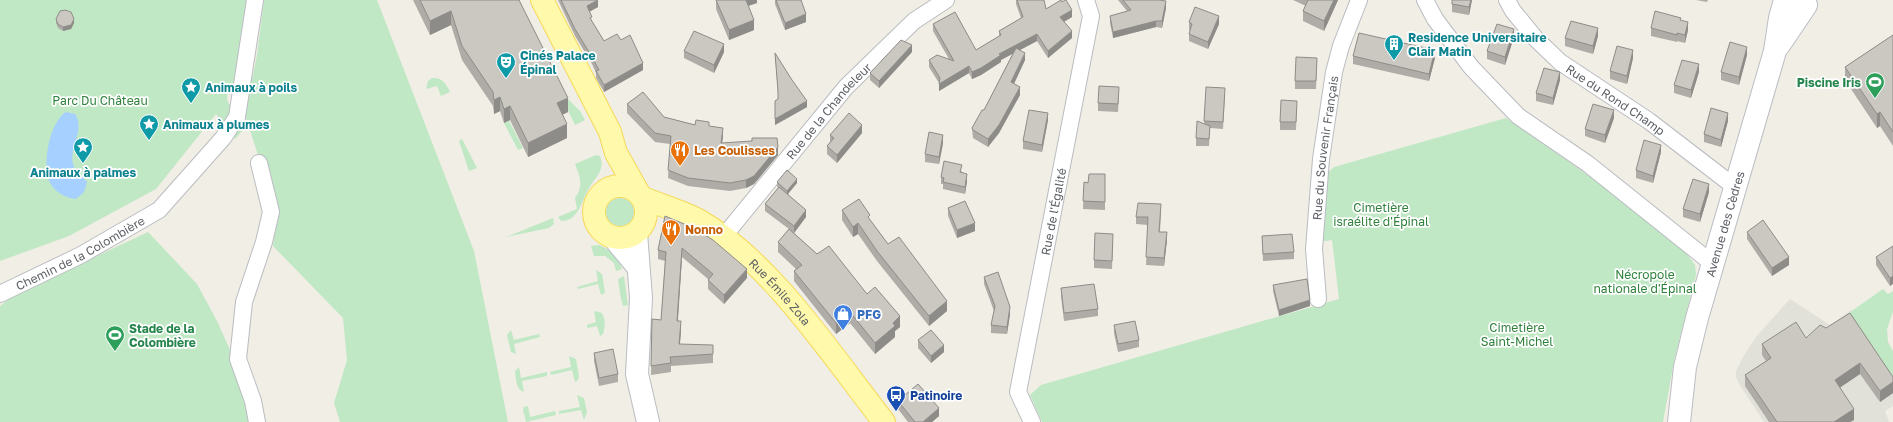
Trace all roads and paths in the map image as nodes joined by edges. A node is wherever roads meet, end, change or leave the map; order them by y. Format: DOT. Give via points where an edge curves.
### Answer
graph roads {
  1 [pos="254,0"];
  2 [pos="542,0"];
  3 [pos="946,0"];
  4 [pos="1086,0"];
  5 [pos="1359,0"];
  6 [pos="1425,0"];
  7 [pos="1507,0"];
  8 [pos="1801,1"];
  9 [pos="616,153"];
  10 [pos="259,163"];
  11 [pos="1735,187"];
  12 [pos="609,188"];
  13 [pos="640,195"];
  14 [pos="673,210"];
  15 [pos="641,227"];
  16 [pos="724,236"];
  17 [pos="614,238"];
  18 [pos="1713,264"];
  19 [pos="638,267"];
  20 [pos="0,294"];
  21 [pos="1318,299"];
  22 [pos="257,422"];
  23 [pos="648,422"];
  24 [pos="884,422"];
  25 [pos="1032,422"];
  26 [pos="1679,422"];
  1 -- 20 [label="street, Chemin de la Colombière" via="237,117 223,138 159,210 81,255"];
  2 -- 9 [label="main road" via="610,132"];
  3 -- 16 [label="street, Rue de la Chandeleur" via="914,21 846,87"];
  4 -- 25 [label="street, Rue de l'Égalité" via="1091,16 1018,392"];
  5 -- 21 [label="street, Rue du Souvenir Français" via="1334,72 1320,164 1314,249"];
  6 -- 18 [label="street" via="1435,19 1471,67 1518,116 1588,164"];
  7 -- 11 [label="street, Rue du Rond Champ" via="1536,39 1560,62 1649,121"];
  8 -- 11 [label="street, Avenue des Cèdres" via="1780,18 1775,51"];
  9 -- 12 [label="main road"];
  9 -- 13 [label="main road"];
  10 -- 22 [label="street" via="271,212 244,302 238,359 253,401"];
  11 -- 18 [label="street, Avenue des Cèdres"];
  12 -- 13 [label="main road" via="629,187"];
  12 -- 17 [label="main road" via="596,200 594,216 601,230"];
  13 -- 14 [label="main road, Rue Émile Zola"];
  13 -- 15 [label="main road" via="646,206"];
  14 -- 15 [label="main road"];
  14 -- 16 [label="main road, Rue Émile Zola" via="699,220"];
  15 -- 17 [label="main road" via="622,239"];
  15 -- 19 [label="street"];
  16 -- 24 [label="main road, Rue Émile Zola" via="790,301"];
  17 -- 19 [label="street"];
  18 -- 26 [label="street, Avenue des Cèdres" via="1685,367"];
  19 -- 23 [label="street" via="641,298 637,374"];
}
